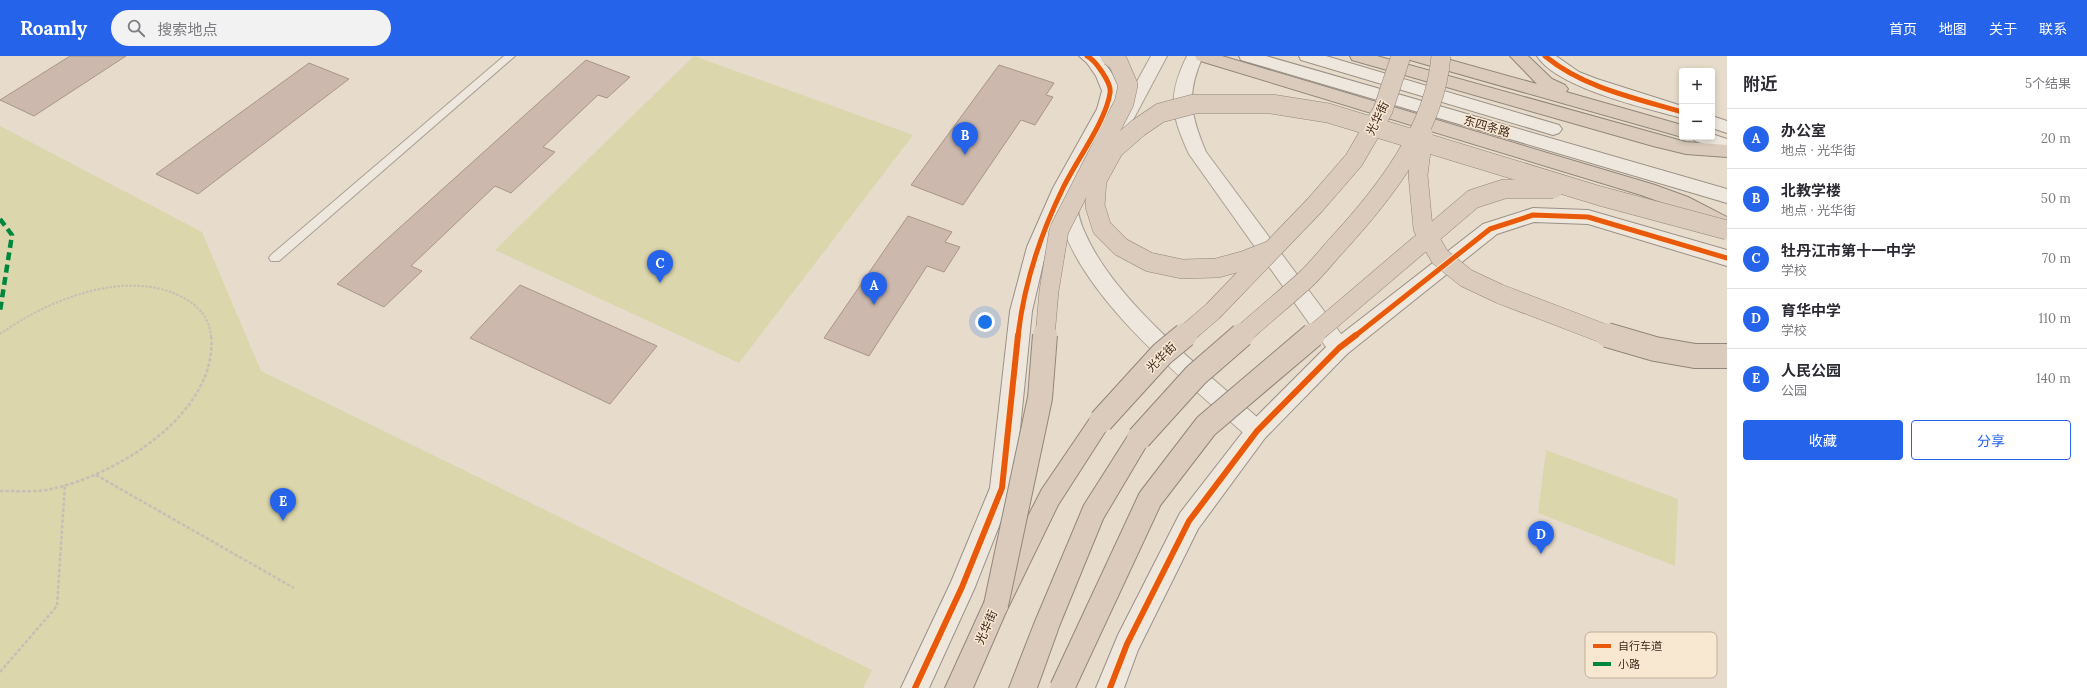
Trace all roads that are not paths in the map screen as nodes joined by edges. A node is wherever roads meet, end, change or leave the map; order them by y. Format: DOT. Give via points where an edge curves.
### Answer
graph roads {
  1 [pos="510,56"];
  2 [pos="1087,56"];
  3 [pos="1110,56"];
  4 [pos="1159,56"];
  5 [pos="1195,56"];
  6 [pos="1203,56"];
  7 [pos="1247,56"];
  8 [pos="1307,56"];
  9 [pos="1358,56"];
  10 [pos="1402,56"];
  11 [pos="1416,56"];
  12 [pos="1518,56"];
  13 [pos="1545,56"];
  14 [pos="1443,60"];
  15 [pos="1602,108"];
  16 [pos="1679,111"];
  17 [pos="1424,123"];
  18 [pos="1715,123"];
  19 [pos="1727,127"];
  20 [pos="1679,130"];
  21 [pos="1709,140"];
  22 [pos="1727,146"];
  23 [pos="1727,151"];
  24 [pos="1727,181"];
  25 [pos="1063,188"];
  26 [pos="1600,196"];
  27 [pos="1727,196"];
  28 [pos="1668,215"];
  29 [pos="1071,219"];
  30 [pos="1727,226"];
  31 [pos="1727,230"];
  32 [pos="1727,235"];
  33 [pos="1271,250"];
  34 [pos="275,258"];
  35 [pos="1727,258"];
  36 [pos="1339,348"];
  37 [pos="1727,356"];
  38 [pos="1256,430"];
  39 [pos="996,605"];
  40 [pos="915,688"];
  41 [pos="959,688"];
  42 [pos="1023,688"];
  43 [pos="1062,688"];
  44 [pos="1110,688"];
  1 -- 34 [label="lane"];
  2 -- 25 [label="street" via="1093,59 1104,75 1111,91 1106,109"];
  3 -- 39 [label="highway, bridge" via="1118,62 1128,85 1124,103 1059,230 1049,291 1040,398"];
  4 -- 29 [label="street"];
  5 -- 36 [label="street" via="1185,76 1181,99 1185,126 1198,154"];
  6 -- 30 [label="highway, bridge" via="1648,190 1681,202"];
  7 -- 27 [label="street, 东四条路, bridge"];
  8 -- 24 [label="street, bridge"];
  9 -- 23 [label="highway, bridge" via="1652,140 1686,148"];
  10 -- 33 [label="highway, 光华街, bridge" via="1383,110 1354,160"];
  11 -- 15 [label="highway"];
  12 -- 15 [label="highway" via="1546,82"];
  13 -- 16 [label="street" via="1554,65 1574,77"];
  14 -- 17 [label="highway, bridge"];
  15 -- 20 [label="highway"];
  17 -- 37 [label="highway, bridge" via="1418,174 1423,228 1440,257 1466,278 1500,294 1609,335 1655,349 1696,356"];
  17 -- 42 [label="highway, bridge" via="1395,176 1352,229 1306,279 1196,375 1140,438 1093,513"];
  18 -- 19 [label="street"];
  21 -- 22 [label="highway"];
  25 -- 29 [label="street"];
  25 -- 40 [label="street" via="1037,247 1021,311 1002,488 962,587"];
  26 -- 28 [label="highway, bridge"];
  26 -- 33 [label="highway, bridge" via="1328,113 1271,104 1242,103 1194,104 1160,113 1114,149 1097,180 1095,206 1102,228 1121,247 1149,262 1182,269 1217,268"];
  26 -- 43 [label="highway, bridge" via="1550,188 1504,189 1473,199 1206,426 1150,498"];
  28 -- 31 [label="highway, bridge"];
  28 -- 32 [label="street, bridge"];
  29 -- 38 [label="street" via="1075,235 1108,287 1144,328"];
  33 -- 39 [label="highway, 光华街, bridge" via="1213,311 1162,354 1101,421 1050,497"];
  35 -- 36 [label="street" via="1588,217 1533,215 1490,229"];
  36 -- 38 [label="street"];
  38 -- 44 [label="street" via="1189,521 1127,644"];
  39 -- 41 [label="highway, 光华街"];
}
